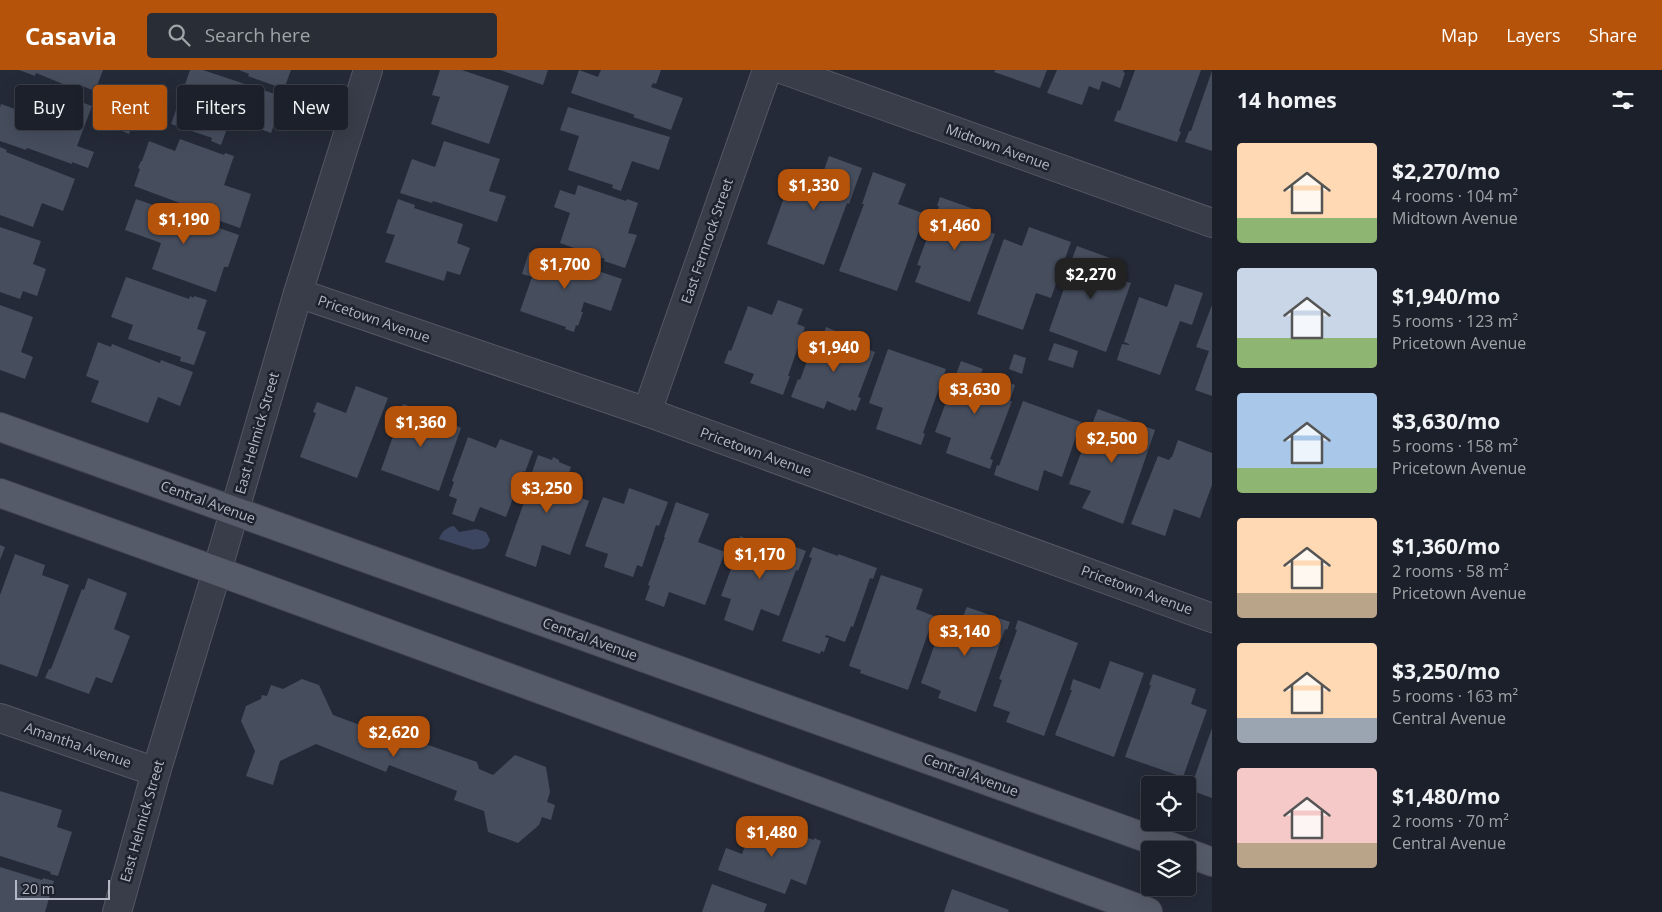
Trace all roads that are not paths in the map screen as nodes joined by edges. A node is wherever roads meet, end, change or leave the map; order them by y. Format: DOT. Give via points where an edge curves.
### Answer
graph roads {
  1 [pos="368,70"];
  2 [pos="766,70"];
  3 [pos="784,70"];
  4 [pos="1212,223"];
  5 [pos="298,293"];
  6 [pos="647,412"];
  7 [pos="0,427"];
  8 [pos="0,493"];
  9 [pos="234,512"];
  10 [pos="217,571"];
  11 [pos="1212,618"];
  12 [pos="0,718"];
  13 [pos="156,772"];
  14 [pos="1155,841"];
  15 [pos="1196,856"];
  16 [pos="1212,862"];
  17 [pos="117,912"];
  18 [pos="1148,912"];
  1 -- 5 [label="street, East Helmick Street"];
  2 -- 6 [label="street, East Fernrock Street"];
  3 -- 4 [label="street, Midtown Avenue"];
  5 -- 6 [label="street, Pricetown Avenue"];
  5 -- 9 [label="street, East Helmick Street"];
  6 -- 11 [label="street, Pricetown Avenue"];
  7 -- 9 [label="main road, Central Avenue"];
  8 -- 10 [label="main road"];
  9 -- 10 [label="street, East Helmick Street"];
  9 -- 14 [label="main road, Central Avenue"];
  10 -- 13 [label="street, East Helmick Street"];
  10 -- 18 [label="main road"];
  12 -- 13 [label="street, Amantha Avenue"];
  13 -- 17 [label="street, East Helmick Street"];
  15 -- 16 [label="main road"];
}
